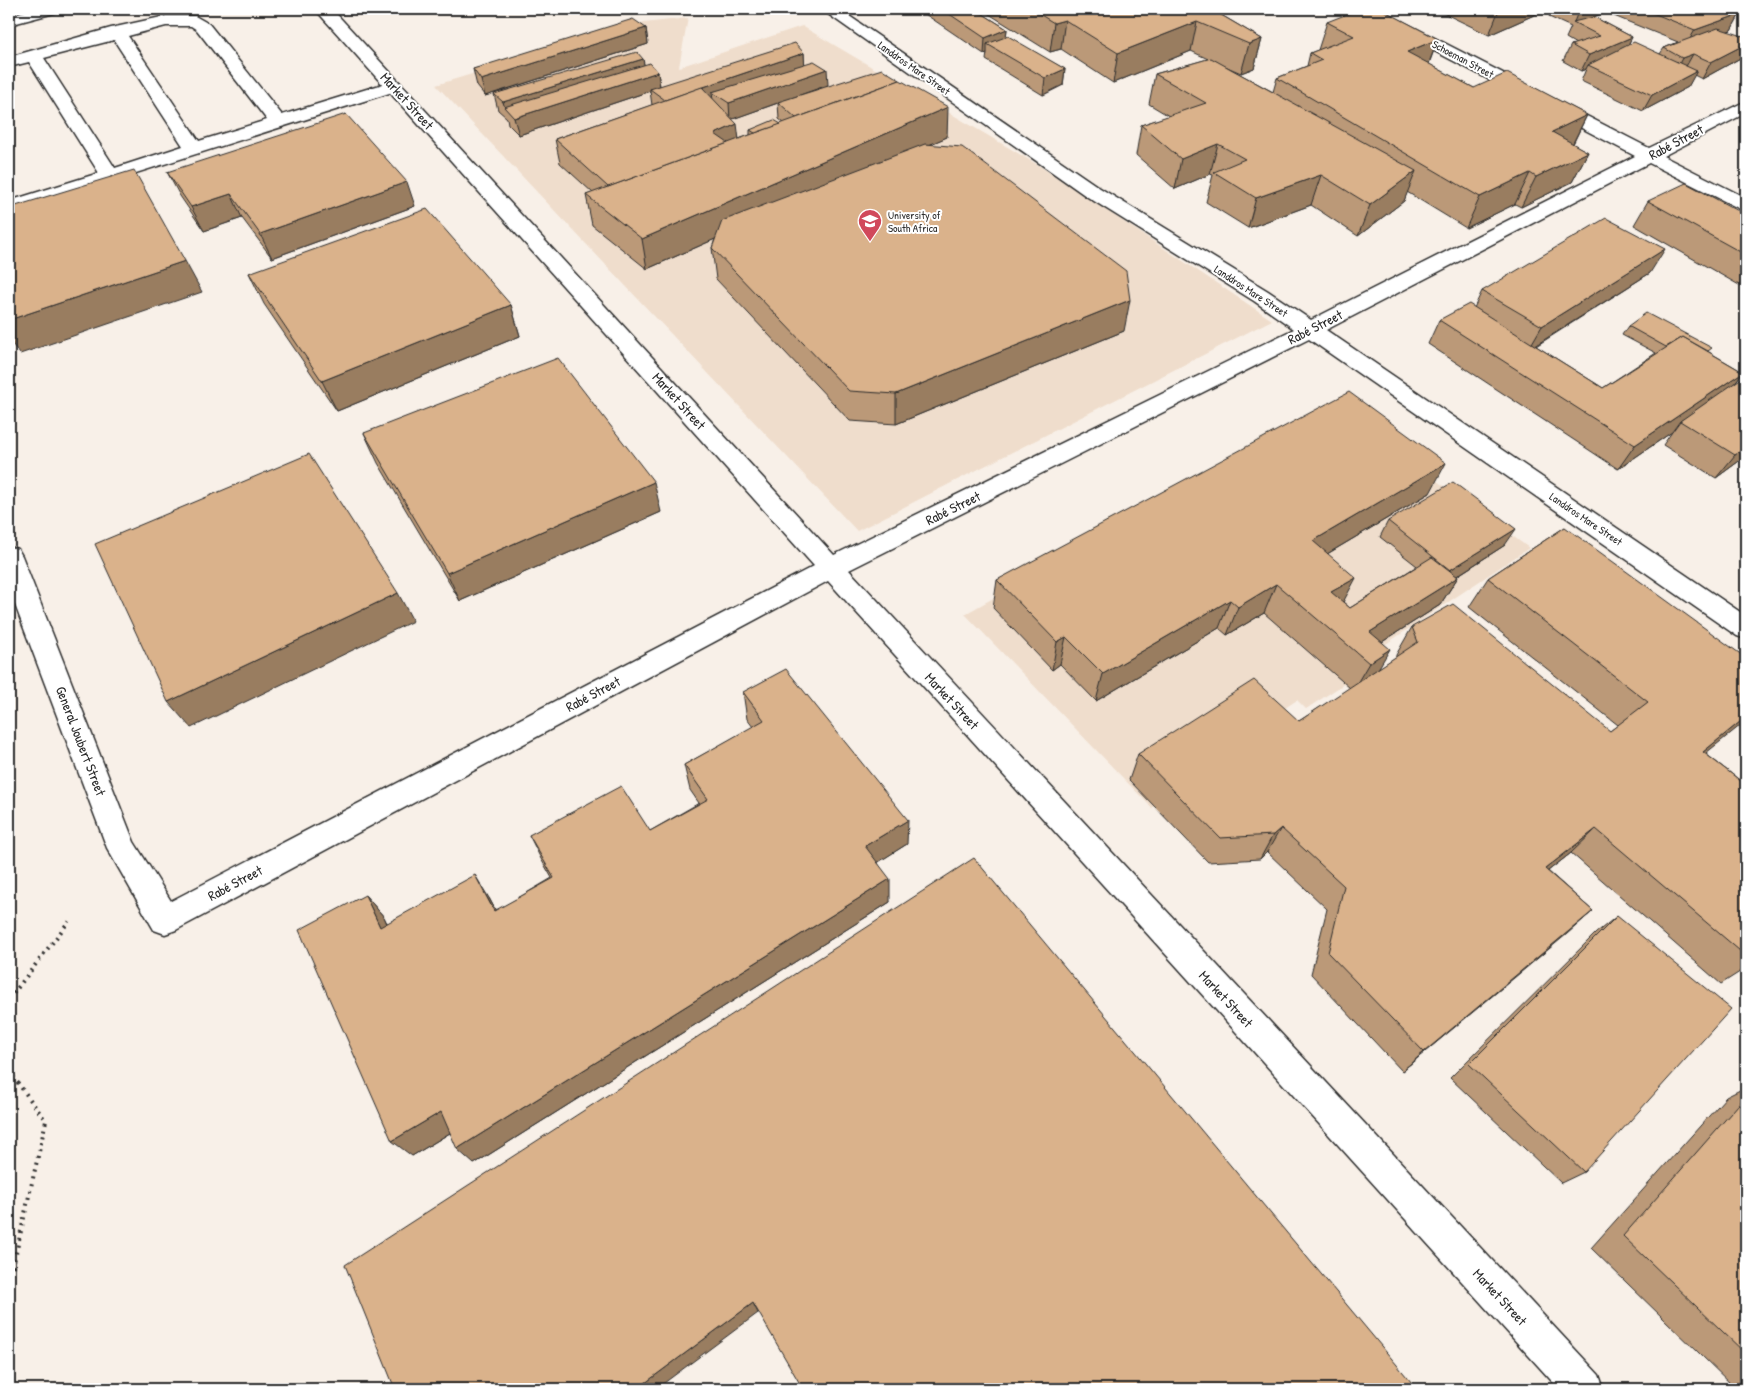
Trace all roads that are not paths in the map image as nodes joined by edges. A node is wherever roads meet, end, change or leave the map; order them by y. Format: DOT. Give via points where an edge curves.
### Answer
graph roads {
  1 [pos="52,9"];
  2 [pos="323,9"];
  3 [pos="829,9"];
  4 [pos="1366,9"];
  5 [pos="9,20"];
  6 [pos="117,32"];
  7 [pos="32,55"];
  8 [pos="9,62"];
  9 [pos="393,86"];
  10 [pos="1746,106"];
  11 [pos="278,121"];
  12 [pos="194,148"];
  13 [pos="1649,156"];
  14 [pos="110,175"];
  15 [pos="9,187"];
  16 [pos="14,206"];
  17 [pos="1746,206"];
  18 [pos="1309,330"];
  19 [pos="9,556"];
  20 [pos="831,568"];
  21 [pos="1746,629"];
  22 [pos="165,920"];
  23 [pos="1585,1389"];
  1 -- 5 [label="street"];
  2 -- 9 [label="street, Market Street"];
  3 -- 18 [label="street, Landdros Mare Street" via="1093,192 1261,296"];
  4 -- 13 [label="street, Schoeman Street"];
  6 -- 7 [label="street"];
  6 -- 11 [label="street" via="166,21 194,22 203,27"];
  6 -- 12 [label="street"];
  7 -- 8 [label="street"];
  7 -- 14 [label="street"];
  9 -- 11 [label="street"];
  9 -- 20 [label="street, Market Street"];
  10 -- 13 [label="street, Rabé Street"];
  11 -- 12 [label="street"];
  12 -- 14 [label="street"];
  13 -- 17 [label="street, Schoeman Street"];
  13 -- 18 [label="street, Rabé Street"];
  14 -- 16 [label="street"];
  15 -- 16 [label="street"];
  18 -- 20 [label="street, Rabé Street"];
  18 -- 21 [label="street, Landdros Mare Street"];
  19 -- 22 [label="street, General Joubert Street" via="122,848"];
  20 -- 22 [label="street, Rabé Street"];
  20 -- 23 [label="street, Market Street"];
}
